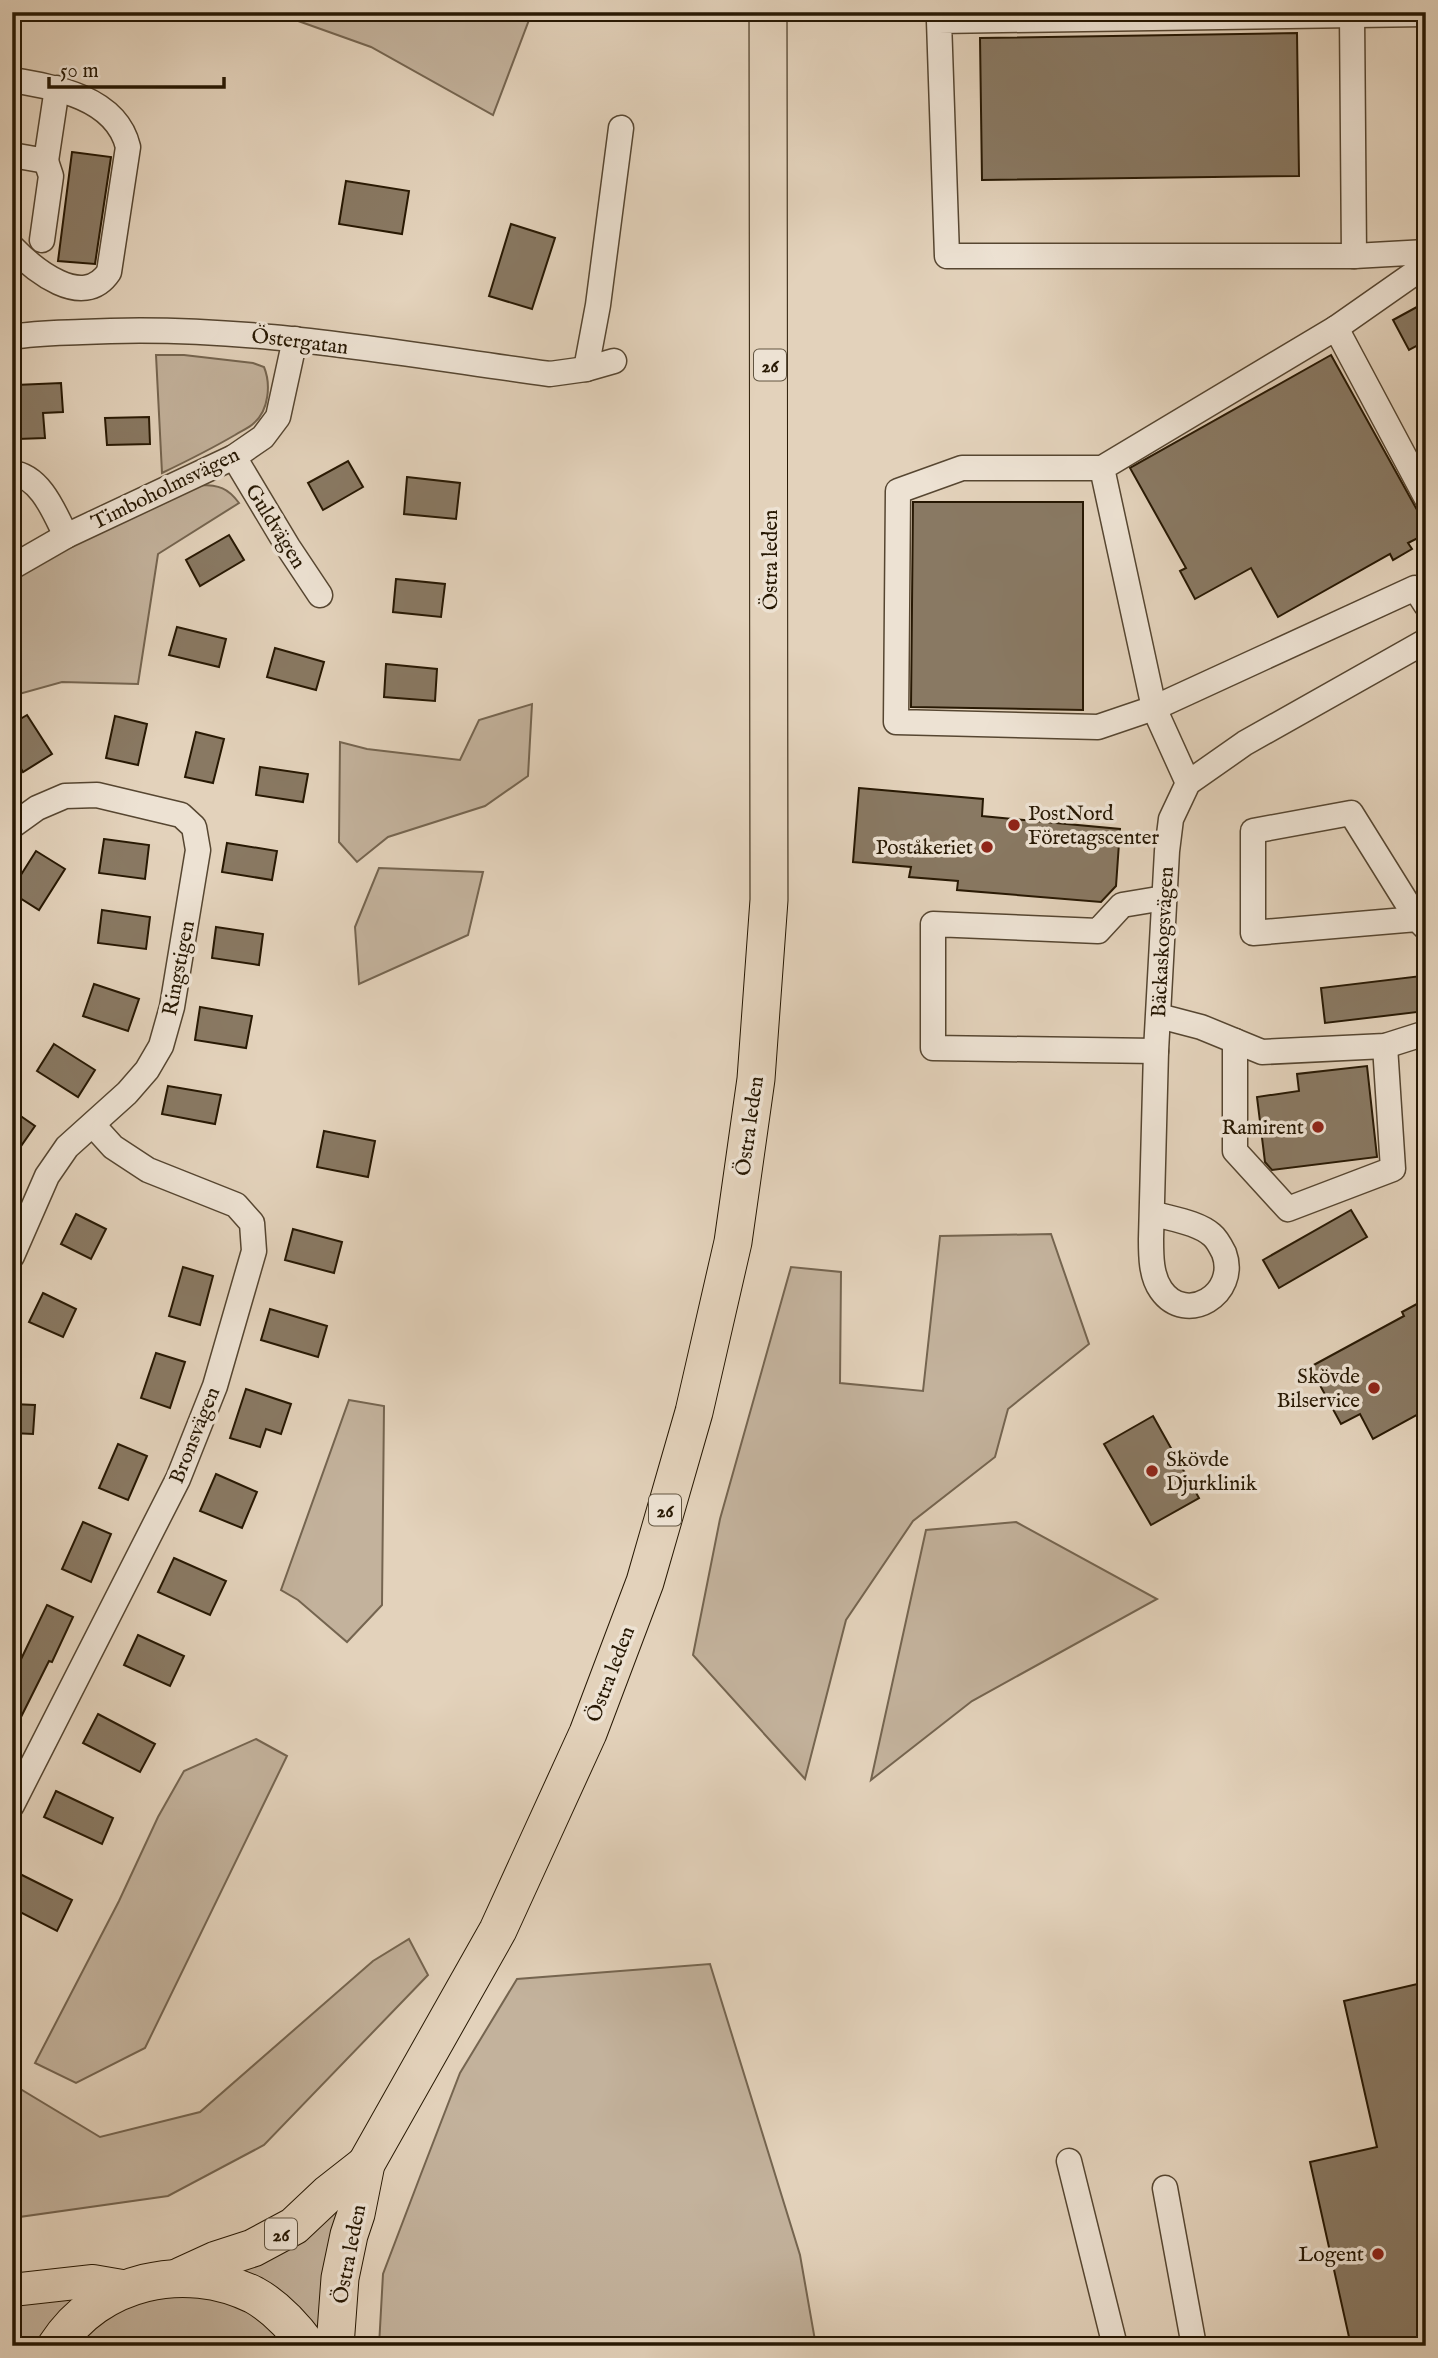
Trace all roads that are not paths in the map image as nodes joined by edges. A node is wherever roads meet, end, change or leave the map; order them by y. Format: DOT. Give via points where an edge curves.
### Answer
graph roads {
  1 [pos="768,12"];
  2 [pos="1204,14"];
  3 [pos="1426,14"];
  4 [pos="1352,15"];
  5 [pos="939,17"];
  6 [pos="12,80"];
  7 [pos="57,88"];
  8 [pos="621,128"];
  9 [pos="12,155"];
  10 [pos="46,161"];
  11 [pos="41,240"];
  12 [pos="12,247"];
  13 [pos="1426,252"];
  14 [pos="1354,256"];
  15 [pos="1426,265"];
  16 [pos="1336,328"];
  17 [pos="12,337"];
  18 [pos="295,339"];
  19 [pos="614,361"];
  20 [pos="586,369"];
  21 [pos="234,457"];
  22 [pos="1102,468"];
  23 [pos="12,473"];
  24 [pos="1426,497"];
  25 [pos="66,536"];
  26 [pos="12,567"];
  27 [pos="1422,591"];
  28 [pos="320,595"];
  29 [pos="1426,641"];
  30 [pos="1154,708"];
  31 [pos="1188,783"];
  32 [pos="12,826"];
  33 [pos="1164,898"];
  34 [pos="1422,923"];
  35 [pos="1159,1016"];
  36 [pos="1426,1033"];
  37 [pos="1236,1041"];
  38 [pos="1385,1046"];
  39 [pos="1156,1051"];
  40 [pos="93,1125"];
  41 [pos="1152,1213"];
  42 [pos="12,1256"];
  43 [pos="12,1805"];
  44 [pos="1069,2161"];
  45 [pos="366,2164"];
  46 [pos="1165,2188"];
  47 [pos="179,2277"];
  48 [pos="128,2287"];
  49 [pos="12,2290"];
  50 [pos="56,2346"];
  51 [pos="308,2346"];
  52 [pos="335,2346"];
  53 [pos="1115,2346"];
  54 [pos="1194,2346"];
  1 -- 45 [label="highway, Östra leden / 26" via="769,900 756,1079 733,1242 694,1412 645,1582 588,1732 498,1930"];
  2 -- 4 [label="street"];
  2 -- 5 [label="street"];
  3 -- 4 [label="street"];
  4 -- 14 [label="street"];
  5 -- 14 [label="street" via="947,256"];
  6 -- 7 [label="street"];
  7 -- 10 [label="street"];
  7 -- 12 [label="street" via="105,111 128,147 109,272 98,284 69,286 51,280"];
  8 -- 20 [label="street"];
  9 -- 10 [label="street"];
  10 -- 11 [label="street" via="51,176"];
  13 -- 14 [label="street"];
  15 -- 16 [label="street"];
  16 -- 22 [label="street"];
  16 -- 24 [label="street"];
  17 -- 18 [label="street, Östergatan" via="126,329"];
  18 -- 20 [label="street, Östergatan" via="550,374"];
  18 -- 21 [label="street, Timboholmsvägen" via="278,417 263,437"];
  19 -- 20 [label="street, Östergatan"];
  21 -- 25 [label="street, Timboholmsvägen"];
  21 -- 28 [label="street, Guldvägen"];
  22 -- 30 [label="street"];
  22 -- 30 [label="street" via="962,468 898,491 896,722 1098,727"];
  23 -- 25 [label="street" via="37,486"];
  25 -- 26 [label="street, Timboholmsvägen"];
  27 -- 30 [label="street"];
  29 -- 31 [label="street, Bäckaskogsvägen" via="1245,743"];
  30 -- 31 [label="street"];
  31 -- 33 [label="street, Bäckaskogsvägen" via="1171,819"];
  32 -- 40 [label="street, Ringstigen" via="37,807 65,796 97,795 181,815 194,827 198,849 173,1007 161,1046 133,1086"];
  33 -- 35 [label="street, Bäckaskogsvägen"];
  33 -- 39 [label="street" via="1122,905 1098,931 933,924 933,1048"];
  34 -- 34 [label="street" via="1351,813 1253,831 1253,933"];
  35 -- 37 [label="street"];
  35 -- 39 [label="street, Bäckaskogsvägen"];
  36 -- 38 [label="street"];
  37 -- 38 [label="street" via="1262,1052"];
  37 -- 38 [label="street" via="1235,1151 1287,1209 1393,1168"];
  39 -- 41 [label="street, Bäckaskogsvägen"];
  40 -- 42 [label="street, Ringstigen" via="67,1147 47,1175"];
  40 -- 43 [label="street, Bronsvägen" via="113,1147 148,1170 236,1205 252,1223 254,1251 215,1386 178,1479"];
  44 -- 53 [label="street"];
  45 -- 47 [label="highway, Östra leden / 26" via="294,2226"];
  45 -- 52 [label="highway, Östra leden / 26" via="340,2278"];
  46 -- 54 [label="street"];
  47 -- 48 [label="highway, 26"];
  47 -- 51 [label="highway, 26" via="218,2281 255,2296 287,2319"];
  48 -- 49 [label="main road" via="93,2281"];
  48 -- 50 [label="highway, 26" via="94,2305 65,2330"];
}
